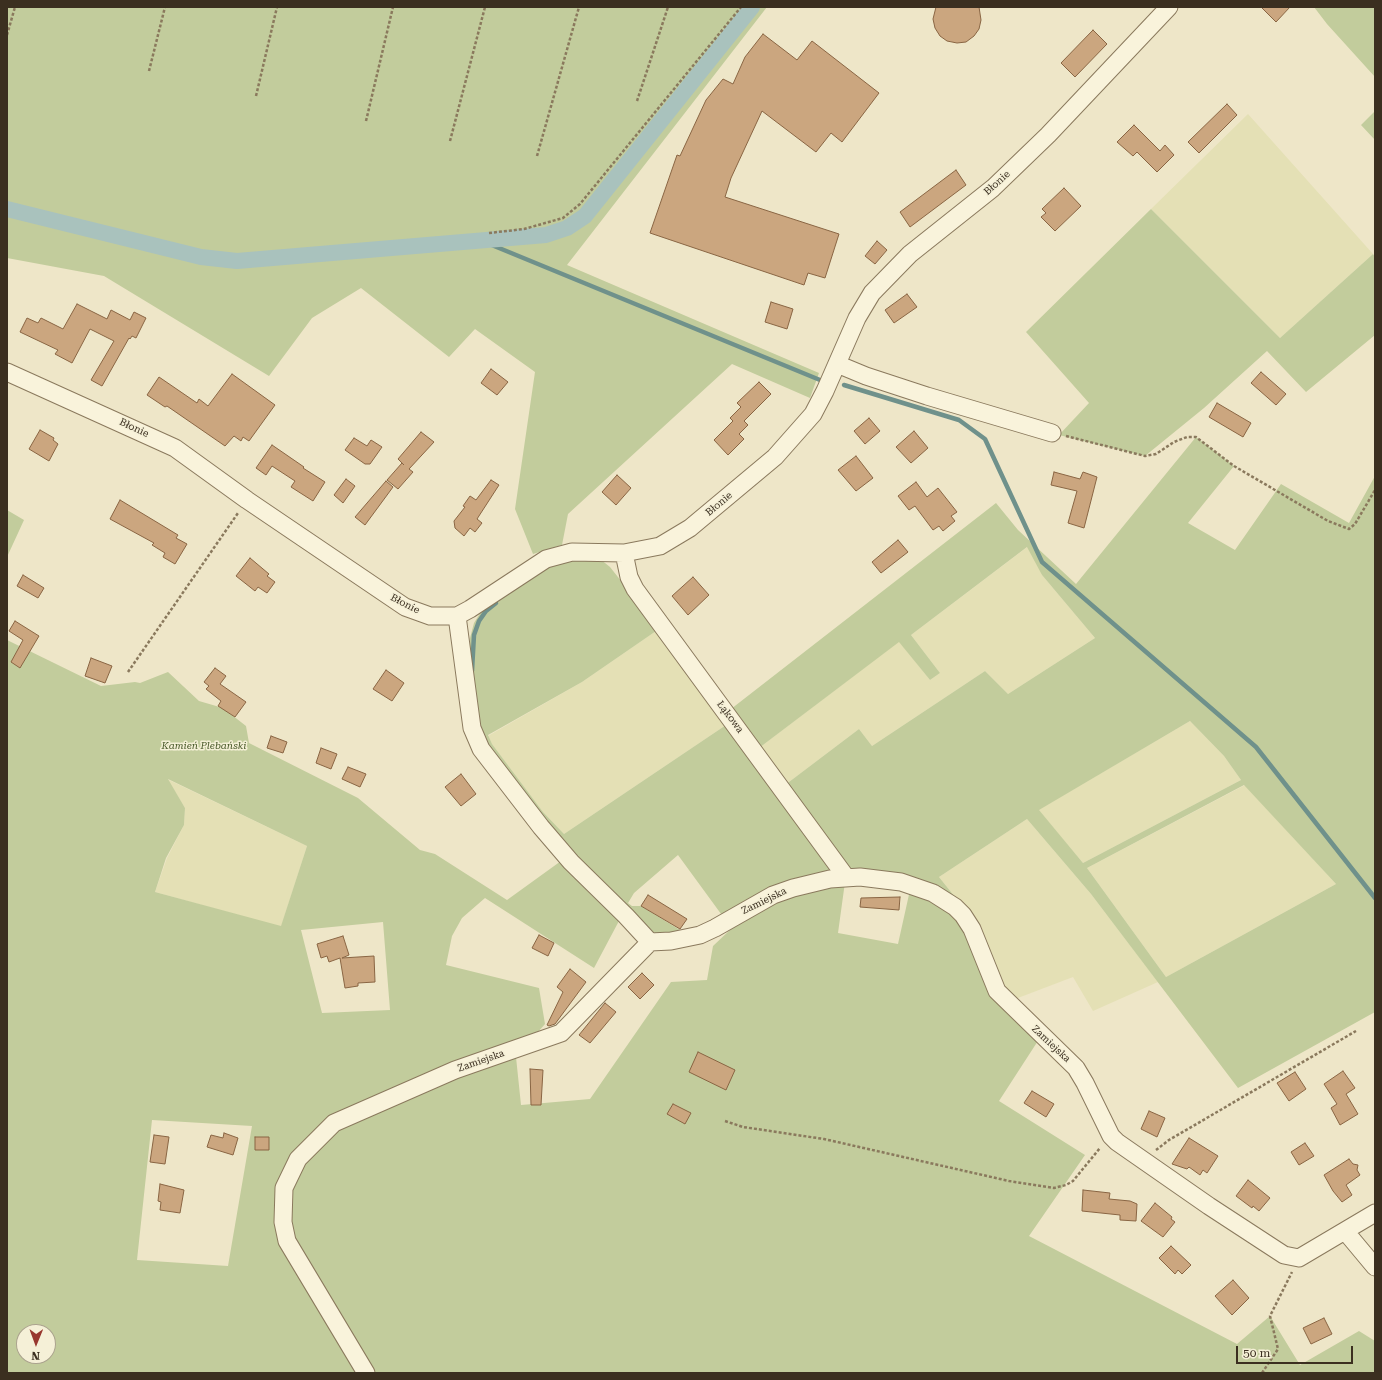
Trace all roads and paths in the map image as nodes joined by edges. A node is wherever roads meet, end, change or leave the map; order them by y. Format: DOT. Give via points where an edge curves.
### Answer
graph roads {
  1 [pos="15,7"];
  2 [pos="165,7"];
  3 [pos="277,7"];
  4 [pos="393,7"];
  5 [pos="485,7"];
  6 [pos="579,7"];
  7 [pos="668,7"];
  8 [pos="741,7"];
  9 [pos="1169,7"];
  10 [pos="7,36"];
  11 [pos="149,72"];
  12 [pos="256,96"];
  13 [pos="637,101"];
  14 [pos="366,121"];
  15 [pos="450,141"];
  16 [pos="537,156"];
  17 [pos="489,232"];
  18 [pos="837,364"];
  19 [pos="7,372"];
  20 [pos="1052,433"];
  21 [pos="1375,490"];
  22 [pos="247,500"];
  23 [pos="624,553"];
  24 [pos="457,616"];
  25 [pos="128,672"];
  26 [pos="846,877"];
  27 [pos="650,942"];
  28 [pos="1356,1031"];
  29 [pos="725,1121"];
  30 [pos="1111,1136"];
  31 [pos="1143,1161"];
  32 [pos="1375,1213"];
  33 [pos="1346,1231"];
  34 [pos="1299,1258"];
  35 [pos="1375,1267"];
  36 [pos="366,1373"];
  37 [pos="1262,1373"];
  1 -- 10 [label="path"];
  2 -- 11 [label="path"];
  3 -- 12 [label="path"];
  4 -- 14 [label="path"];
  5 -- 15 [label="path"];
  6 -- 16 [label="path"];
  7 -- 13 [label="path"];
  8 -- 17 [label="path" via="580,204 562,218 524,229"];
  9 -- 18 [label="street, Błonie" via="1048,135 993,188 890,273 872,293 857,318"];
  18 -- 20 [label="street" via="920,394"];
  18 -- 23 [label="street, Błonie" via="812,414 775,457 674,539 660,546"];
  19 -- 22 [label="street, Błonie" via="175,448"];
  20 -- 21 [label="path" via="1145,456 1156,454 1187,437 1196,437 1234,466 1328,521 1349,529 1355,524"];
  22 -- 24 [label="street, Błonie" via="405,607 430,616"];
  22 -- 25 [label="path"];
  23 -- 24 [label="street, Błonie" via="572,552 546,559"];
  23 -- 26 [label="street, Łąkowa" via="628,577 635,589"];
  24 -- 27 [label="street" via="472,728 481,749 571,862"];
  26 -- 27 [label="street, Zamiejska" via="805,884 773,895 700,935"];
  26 -- 30 [label="street, Zamiejska" via="901,882 933,893 955,907 972,929 997,991 1076,1068"];
  27 -- 36 [label="street, Zamiejska" via="561,1033 455,1070 334,1123 298,1160 284,1188 283,1222 287,1241"];
  28 -- 31 [label="path" via="1169,1140"];
  29 -- 30 [label="path" via="743,1127 824,1139 1009,1181 1054,1188 1073,1181"];
  30 -- 31 [label="street, Zamiejska"];
  31 -- 34 [label="street, Zamiejska" via="1284,1255"];
  32 -- 33 [label="street"];
  33 -- 34 [label="street"];
  33 -- 35 [label="street"];
  34 -- 37 [label="path" via="1270,1316 1278,1349"];
}
